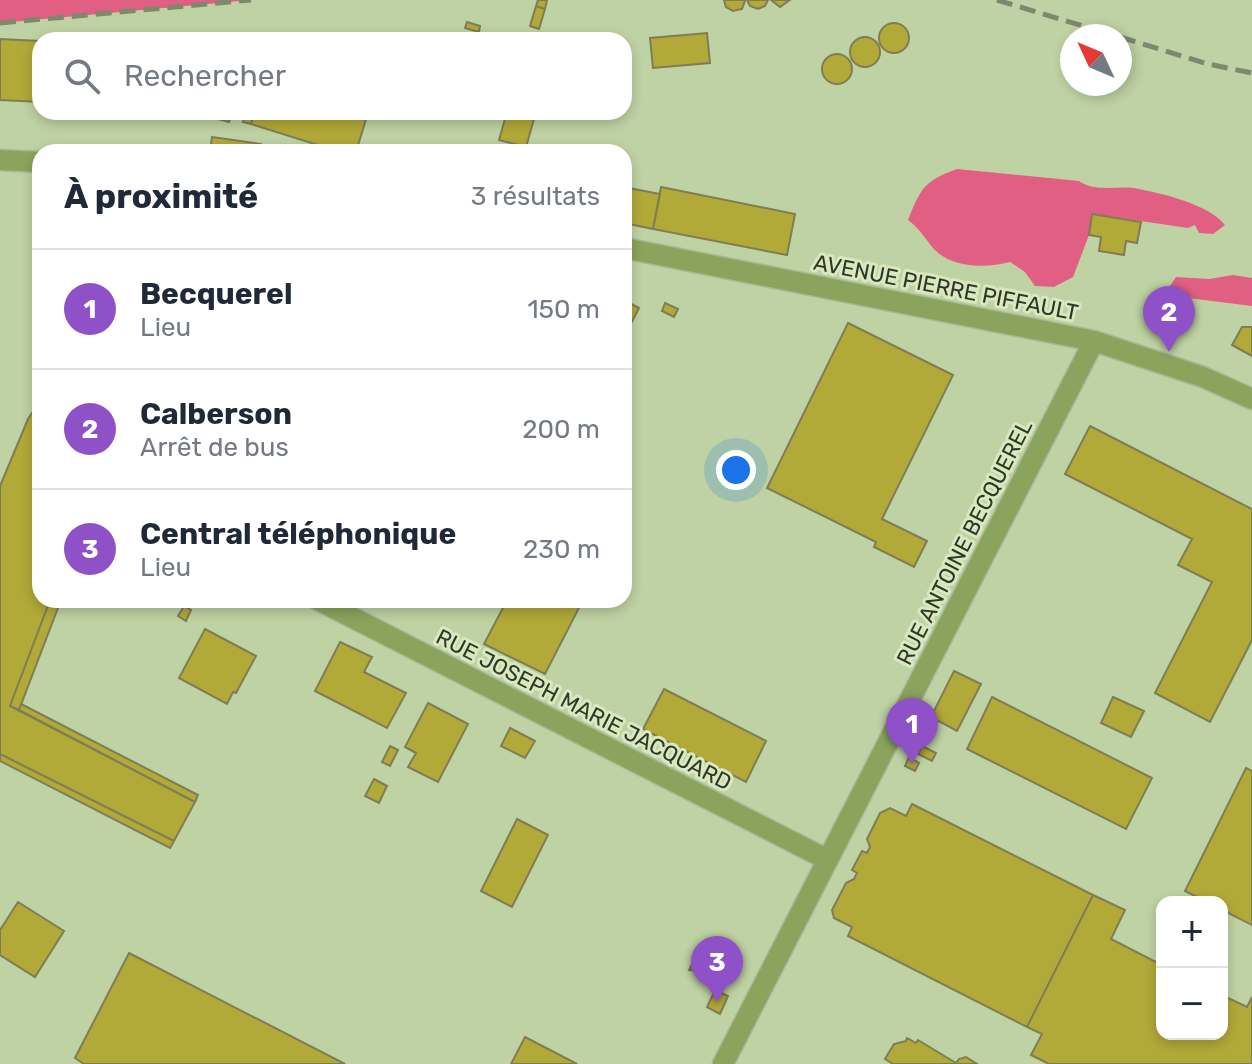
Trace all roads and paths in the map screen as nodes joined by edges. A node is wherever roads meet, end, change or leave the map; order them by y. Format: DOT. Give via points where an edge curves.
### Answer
graph roads {
  1 [pos="0,160"];
  2 [pos="32,162"];
  3 [pos="632,250"];
  4 [pos="1094,341"];
  5 [pos="1252,399"];
  6 [pos="334,608"];
  7 [pos="828,860"];
  8 [pos="723,1064"];
  1 -- 2 [label="street"];
  3 -- 4 [label="street, AVENUE PIERRE PIFFAULT"];
  4 -- 5 [label="street, AVENUE PIERRE PIFFAULT"];
  4 -- 7 [label="street, RUE ANTOINE BECQUEREL"];
  6 -- 7 [label="street, RUE JOSEPH MARIE JACQUARD"];
  7 -- 8 [label="street, RUE ANTOINE BECQUEREL"];
}
